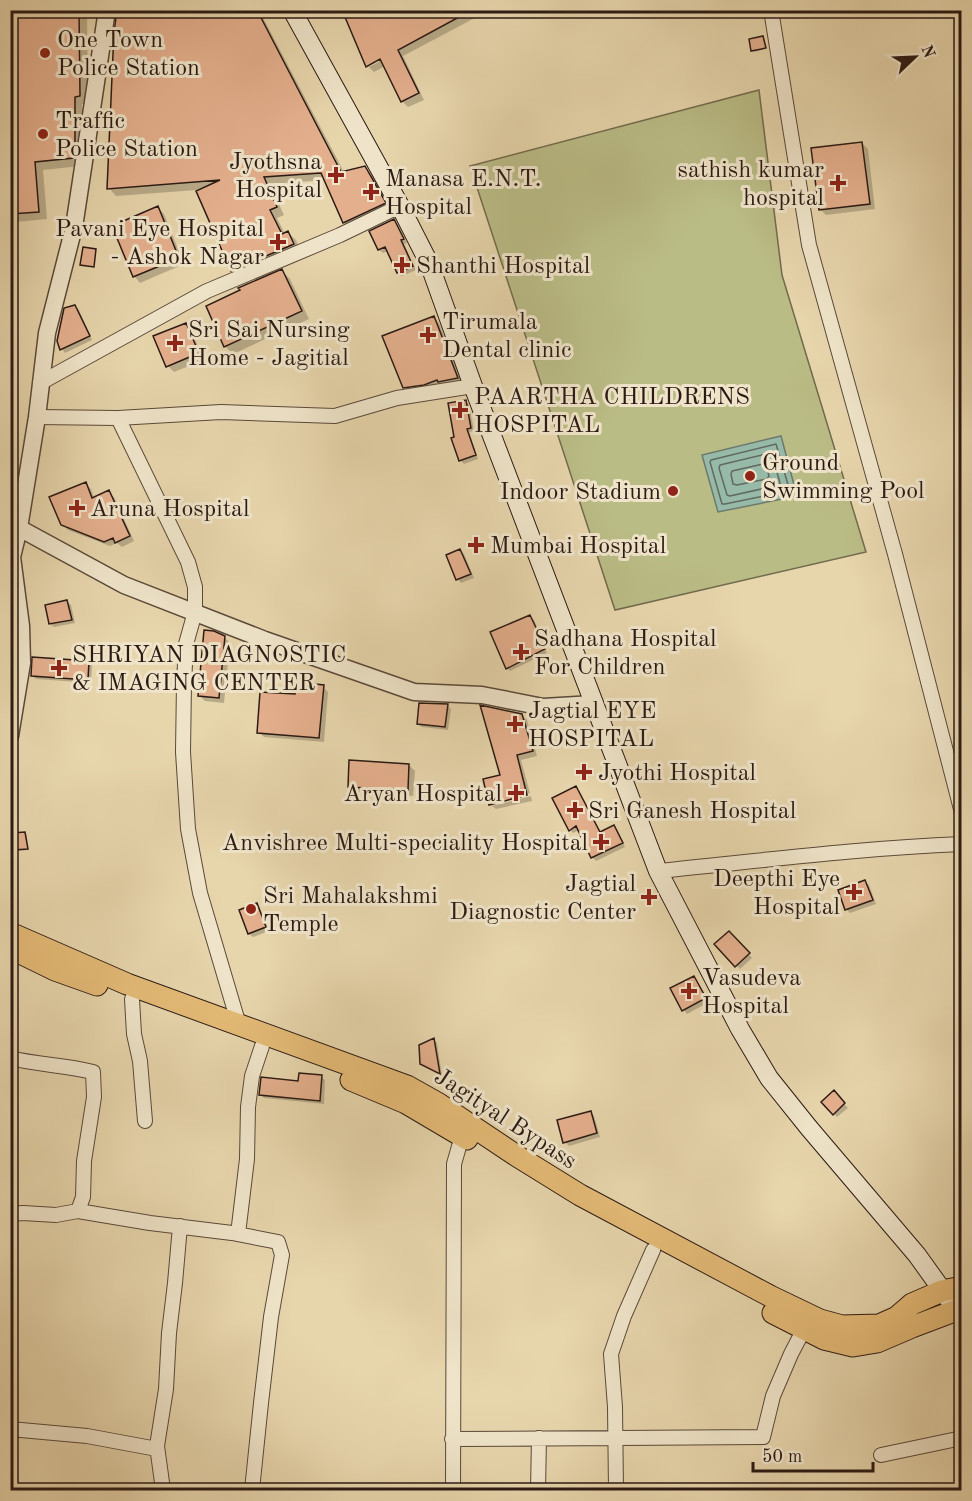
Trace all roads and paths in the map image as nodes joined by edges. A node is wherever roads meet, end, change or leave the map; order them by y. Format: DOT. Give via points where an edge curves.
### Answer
graph roads {
  1 [pos="107,10"];
  2 [pos="292,10"];
  3 [pos="771,10"];
  4 [pos="400,206"];
  5 [pos="40,384"];
  6 [pos="473,386"];
  7 [pos="37,417"];
  8 [pos="117,418"];
  9 [pos="15,521"];
  10 [pos="12,572"];
  11 [pos="195,612"];
  12 [pos="593,704"];
  13 [pos="10,736"];
  14 [pos="962,813"];
  15 [pos="962,844"];
  16 [pos="658,871"];
  17 [pos="10,933"];
  18 [pos="10,948"];
  19 [pos="132,999"];
  20 [pos="239,1024"];
  21 [pos="262,1046"];
  22 [pos="10,1058"];
  23 [pos="145,1121"];
  24 [pos="462,1136"];
  25 [pos="78,1211"];
  26 [pos="10,1214"];
  27 [pos="180,1226"];
  28 [pos="237,1234"];
  29 [pos="652,1250"];
  30 [pos="952,1289"];
  31 [pos="960,1311"];
  32 [pos="804,1329"];
  33 [pos="10,1429"];
  34 [pos="615,1437"];
  35 [pos="539,1438"];
  36 [pos="962,1438"];
  37 [pos="452,1439"];
  38 [pos="157,1449"];
  39 [pos="881,1455"];
  40 [pos="163,1491"];
  41 [pos="252,1491"];
  42 [pos="453,1491"];
  43 [pos="538,1491"];
  44 [pos="616,1491"];
  1 -- 5 [label="street" via="74,227"];
  2 -- 4 [label="main road"];
  3 -- 14 [label="street" via="809,245"];
  4 -- 5 [label="street" via="207,291"];
  4 -- 6 [label="main road" via="429,263"];
  5 -- 7 [label="street"];
  6 -- 8 [label="street" via="397,398 335,416 221,412"];
  6 -- 12 [label="main road"];
  7 -- 8 [label="street"];
  7 -- 9 [label="street"];
  8 -- 11 [label="street" via="188,562 195,587"];
  9 -- 10 [label="street"];
  9 -- 11 [label="street" via="124,585"];
  10 -- 13 [label="street" via="21,626 22,663"];
  11 -- 12 [label="street" via="414,692 482,695 543,707"];
  11 -- 20 [label="street" via="186,645 184,683 188,829 200,893"];
  12 -- 16 [label="main road"];
  15 -- 16 [label="street"];
  16 -- 30 [label="main road" via="769,1078 916,1255"];
  17 -- 20 [label="main road, Jagityal Bypass" via="127,984"];
  18 -- 19 [label="main road, Jagityal Bypass"];
  19 -- 21 [label="main road, Jagityal Bypass"];
  19 -- 23 [label="street"];
  20 -- 30 [label="main road, Jagityal Bypass" via="407,1086 580,1196 820,1320 842,1326 879,1325 912,1304"];
  21 -- 24 [label="main road, Jagityal Bypass" via="397,1099"];
  21 -- 28 [label="street" via="252,1076"];
  22 -- 25 [label="street" via="93,1072 94,1097 83,1197"];
  24 -- 29 [label="main road, Jagityal Bypass"];
  24 -- 37 [label="street" via="454,1164"];
  25 -- 26 [label="street" via="56,1215"];
  25 -- 27 [label="street"];
  27 -- 28 [label="street"];
  27 -- 38 [label="street"];
  28 -- 41 [label="street" via="278,1242 282,1255 271,1317"];
  29 -- 32 [label="main road, Jagityal Bypass"];
  29 -- 34 [label="street" via="611,1354"];
  30 -- 31 [label="main road"];
  31 -- 32 [label="main road, Jagityal Bypass" via="877,1342 853,1346"];
  32 -- 34 [label="street" via="772,1396 762,1437"];
  33 -- 38 [label="street" via="98,1437"];
  34 -- 35 [label="street"];
  34 -- 44 [label="street"];
  35 -- 37 [label="street"];
  35 -- 43 [label="street"];
  36 -- 39 [label="street"];
  37 -- 42 [label="street"];
  38 -- 40 [label="street"];
}
